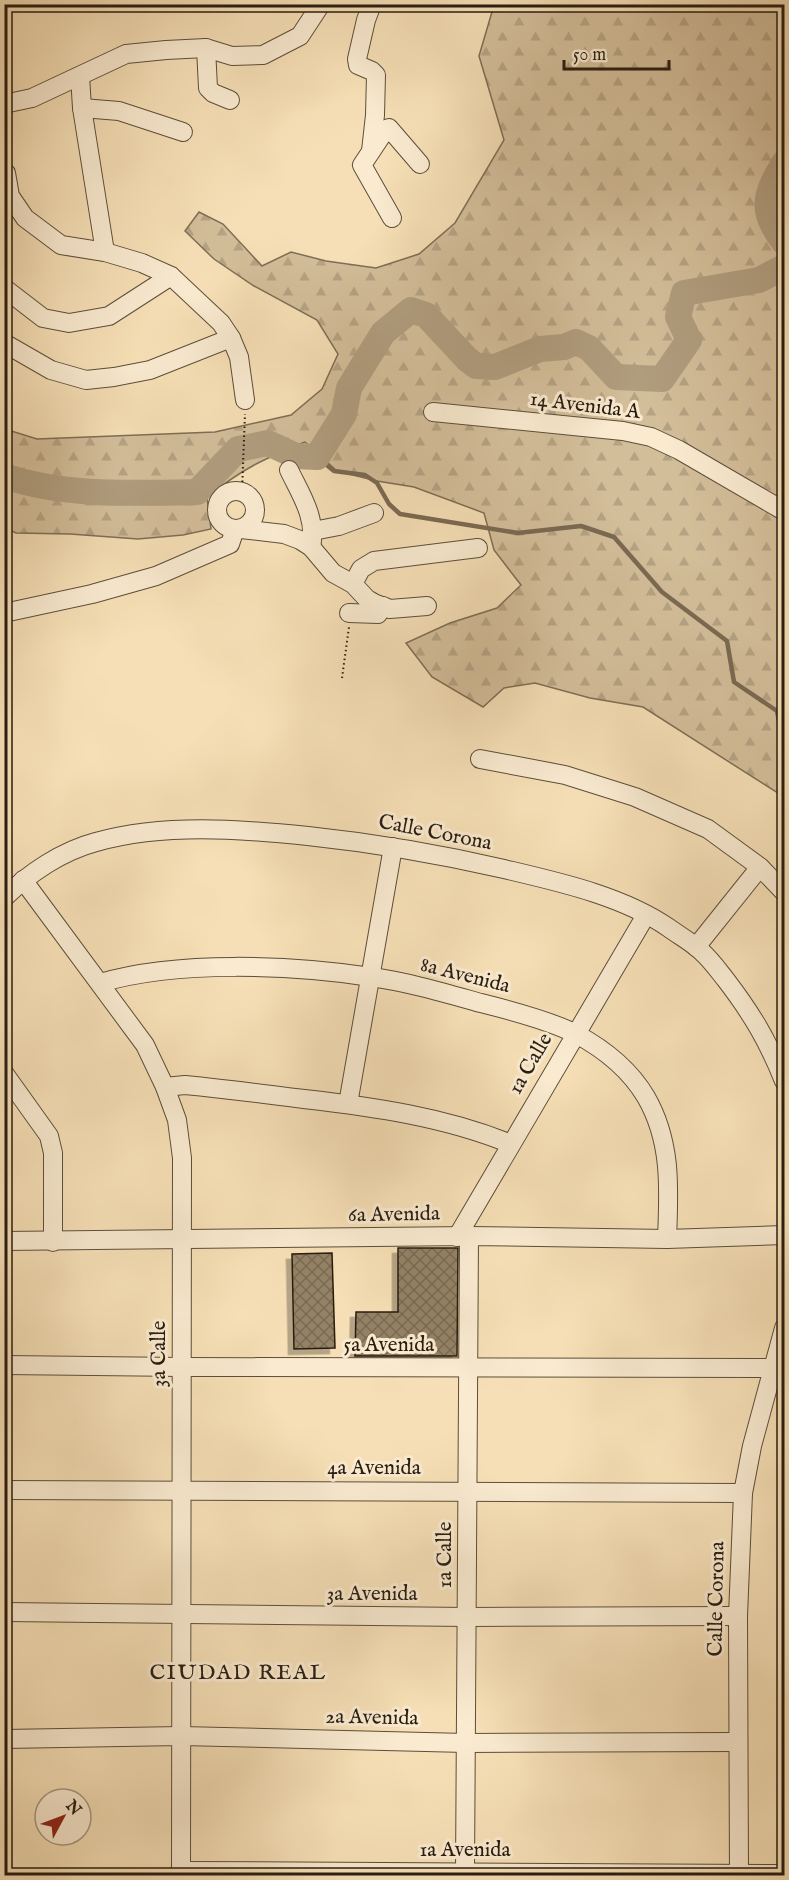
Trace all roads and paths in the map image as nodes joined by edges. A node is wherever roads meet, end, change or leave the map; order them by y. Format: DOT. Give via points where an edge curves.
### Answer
graph roads {
  1 [pos="321,4"];
  2 [pos="372,4"];
  3 [pos="206,48"];
  4 [pos="80,76"];
  5 [pos="230,100"];
  6 [pos="4,104"];
  7 [pos="82,108"];
  8 [pos="183,132"];
  9 [pos="370,151"];
  10 [pos="420,164"];
  11 [pos="6,173"];
  12 [pos="392,218"];
  13 [pos="105,252"];
  14 [pos="171,276"];
  15 [pos="4,288"];
  16 [pos="231,338"];
  17 [pos="4,343"];
  18 [pos="245,399"];
  19 [pos="433,412"];
  20 [pos="289,470"];
  21 [pos="242,489"];
  22 [pos="784,511"];
  23 [pos="374,513"];
  24 [pos="238,529"];
  25 [pos="312,539"];
  26 [pos="477,548"];
  27 [pos="353,584"];
  28 [pos="383,606"];
  29 [pos="427,606"];
  30 [pos="4,613"];
  31 [pos="349,613"];
  32 [pos="342,678"];
  33 [pos="480,759"];
  34 [pos="393,847"];
  35 [pos="760,867"];
  36 [pos="23,880"];
  37 [pos="784,892"];
  38 [pos="4,898"];
  39 [pos="646,915"];
  40 [pos="696,947"];
  41 [pos="372,977"];
  42 [pos="100,983"];
  43 [pos="574,1033"];
  44 [pos="4,1073"];
  45 [pos="784,1081"];
  46 [pos="165,1087"];
  47 [pos="348,1104"];
  48 [pos="511,1144"];
  49 [pos="784,1235"];
  50 [pos="463,1236"];
  51 [pos="667,1239"];
  52 [pos="4,1241"];
  53 [pos="182,1241"];
  54 [pos="53,1242"];
  55 [pos="784,1328"];
  56 [pos="4,1365"];
  57 [pos="182,1367"];
  58 [pos="468,1368"];
  59 [pos="774,1368"];
  60 [pos="181,1489"];
  61 [pos="4,1490"];
  62 [pos="468,1491"];
  63 [pos="743,1493"];
  64 [pos="4,1612"];
  65 [pos="181,1615"];
  66 [pos="738,1616"];
  67 [pos="468,1617"];
  68 [pos="181,1736"];
  69 [pos="4,1738"];
  70 [pos="738,1742"];
  71 [pos="466,1743"];
  72 [pos="181,1873"];
  73 [pos="465,1873"];
  74 [pos="784,1874"];
  75 [pos="739,1875"];
  1 -- 3 [label="street" via="300,36 262,55 232,56"];
  2 -- 9 [label="street" via="357,59 358,65 376,75"];
  3 -- 4 [label="street" via="126,54"];
  3 -- 5 [label="street" via="208,88"];
  4 -- 6 [label="street" via="32,98"];
  4 -- 7 [label="street"];
  7 -- 8 [label="street" via="119,111"];
  7 -- 13 [label="street"];
  9 -- 10 [label="street" via="389,128"];
  9 -- 12 [label="street" via="362,167"];
  11 -- 13 [label="street" via="10,196 26,218 61,245"];
  13 -- 14 [label="street"];
  14 -- 15 [label="street" via="109,316 69,323 43,318"];
  14 -- 16 [label="street" via="221,323"];
  16 -- 17 [label="street" via="150,370 86,380 51,370"];
  16 -- 18 [label="street" via="239,357"];
  18 -- 21 [label="path"];
  19 -- 22 [label="street, 14 Avenida A" via="651,437"];
  20 -- 25 [label="street" via="310,512"];
  21 -- 24 [label="street" via="252,498 255,510 251,522"];
  21 -- 24 [label="street" via="230,491 218,503 220,520 229,528"];
  23 -- 25 [label="street"];
  24 -- 25 [label="street"];
  24 -- 30 [label="street" via="230,544 156,576"];
  25 -- 27 [label="street" via="333,573"];
  26 -- 27 [label="street" via="374,561 361,569"];
  27 -- 28 [label="street" via="367,599"];
  28 -- 29 [label="street"];
  28 -- 31 [label="street" via="378,614"];
  31 -- 32 [label="path"];
  33 -- 35 [label="street" via="565,775 635,797 708,830"];
  34 -- 36 [label="street, Calle Corona" via="267,832 163,831 96,842 71,851"];
  34 -- 39 [label="street, Calle Corona" via="550,879"];
  34 -- 41 [label="street"];
  35 -- 37 [label="street"];
  35 -- 40 [label="street"];
  36 -- 38 [label="street, Calle Corona"];
  36 -- 42 [label="street, 3a Calle"];
  39 -- 40 [label="street, Calle Corona"];
  39 -- 43 [label="street, 1a Calle"];
  40 -- 45 [label="street, Calle Corona" via="715,965 754,1018"];
  41 -- 42 [label="street, 8a Avenida" via="237,967 161,971"];
  41 -- 43 [label="street, 8a Avenida" via="511,1011"];
  41 -- 47 [label="street"];
  42 -- 46 [label="street, 3a Calle" via="145,1045"];
  43 -- 48 [label="street, 1a Calle"];
  43 -- 51 [label="street, 8a Avenida" via="605,1051 646,1096 666,1149"];
  44 -- 54 [label="street" via="49,1136 53,1153"];
  46 -- 47 [label="street" via="185,1085"];
  46 -- 53 [label="street, 3a Calle" via="177,1120 182,1158"];
  47 -- 48 [label="street" via="427,1118"];
  48 -- 50 [label="street, 1a Calle"];
  49 -- 51 [label="street, 6a Avenida"];
  50 -- 51 [label="street, 6a Avenida"];
  50 -- 53 [label="street, 6a Avenida"];
  50 -- 58 [label="street, 1a Calle"];
  52 -- 54 [label="street, 6a Avenida"];
  53 -- 54 [label="street, 6a Avenida"];
  53 -- 57 [label="street, 3a Calle"];
  55 -- 59 [label="street, Calle Corona"];
  56 -- 57 [label="street, 5a Avenida"];
  57 -- 58 [label="street, 5a Avenida"];
  57 -- 60 [label="street, 3a Calle"];
  58 -- 59 [label="street, 5a Avenida"];
  58 -- 62 [label="street, 1a Calle"];
  59 -- 63 [label="street, Calle Corona"];
  60 -- 61 [label="street, 4a Avenida"];
  60 -- 62 [label="street, 4a Avenida"];
  60 -- 65 [label="street, 3a Calle"];
  62 -- 63 [label="street, 4a Avenida"];
  62 -- 67 [label="street, 1a Calle"];
  63 -- 66 [label="street, Calle Corona"];
  64 -- 65 [label="street, 3a Avenida"];
  65 -- 67 [label="street, 3a Avenida"];
  65 -- 68 [label="street, 3a Calle"];
  66 -- 67 [label="street, 3a Avenida"];
  66 -- 70 [label="street, Calle Corona"];
  67 -- 71 [label="street, 1a Calle"];
  68 -- 69 [label="street, 2a Avenida"];
  68 -- 71 [label="street, 2a Avenida"];
  68 -- 72 [label="street, 3a Calle"];
  70 -- 71 [label="street, 2a Avenida"];
  70 -- 75 [label="street, Calle Corona"];
  71 -- 73 [label="street, 1a Calle"];
  72 -- 73 [label="street, 1a Avenida"];
  73 -- 75 [label="street, 1a Avenida"];
  74 -- 75 [label="street, 1a Avenida"];
}
